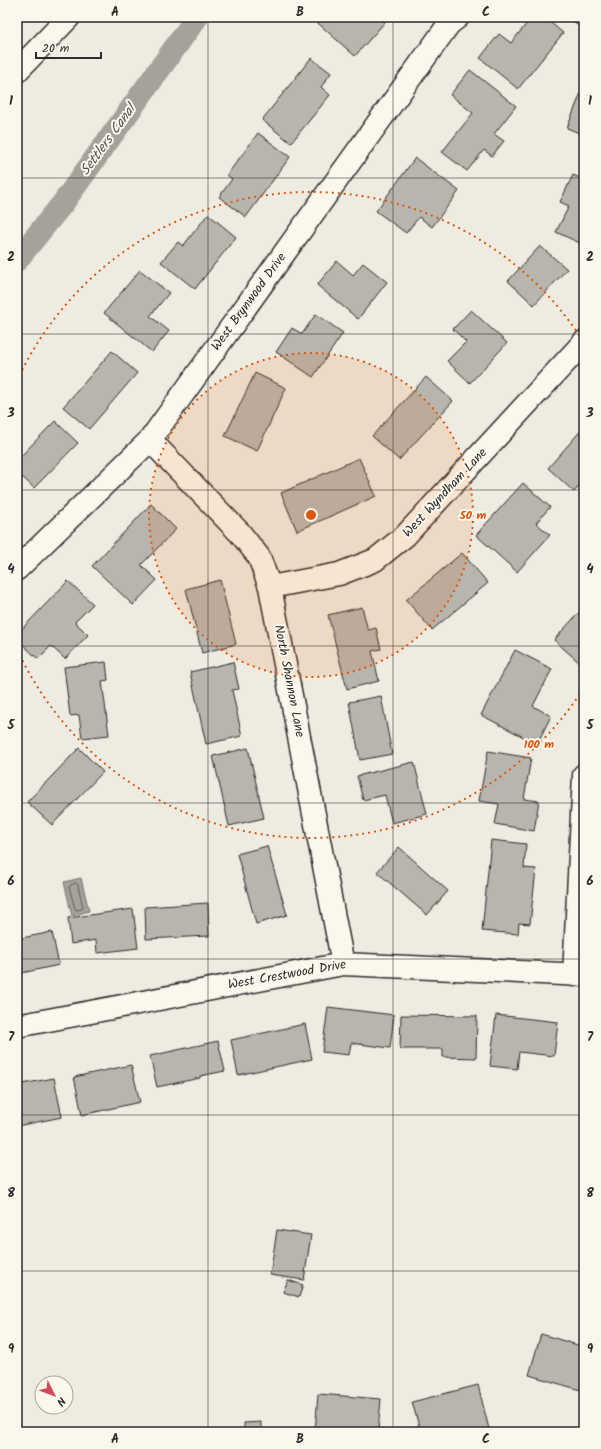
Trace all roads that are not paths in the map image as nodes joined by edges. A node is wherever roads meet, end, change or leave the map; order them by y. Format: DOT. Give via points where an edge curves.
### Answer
graph roads {
  1 [pos="68,17"];
  2 [pos="449,19"];
  3 [pos="17,71"];
  4 [pos="584,342"];
  5 [pos="150,440"];
  6 [pos="17,569"];
  7 [pos="270,587"];
  8 [pos="584,775"];
  9 [pos="343,964"];
  10 [pos="579,975"];
  11 [pos="17,1026"];
  1 -- 3 [label="street"];
  2 -- 5 [label="street, West Brynwood Drive"];
  4 -- 7 [label="street, West Wyndham Lane" via="405,536 376,560 339,574"];
  5 -- 6 [label="street, West Brynwood Drive"];
  5 -- 7 [label="street, North Shannon Lane" via="240,533 259,557"];
  7 -- 9 [label="street, North Shannon Lane"];
  8 -- 10 [label="street"];
  9 -- 10 [label="street, West Crestwood Drive"];
  9 -- 11 [label="street, West Crestwood Drive"];
}
